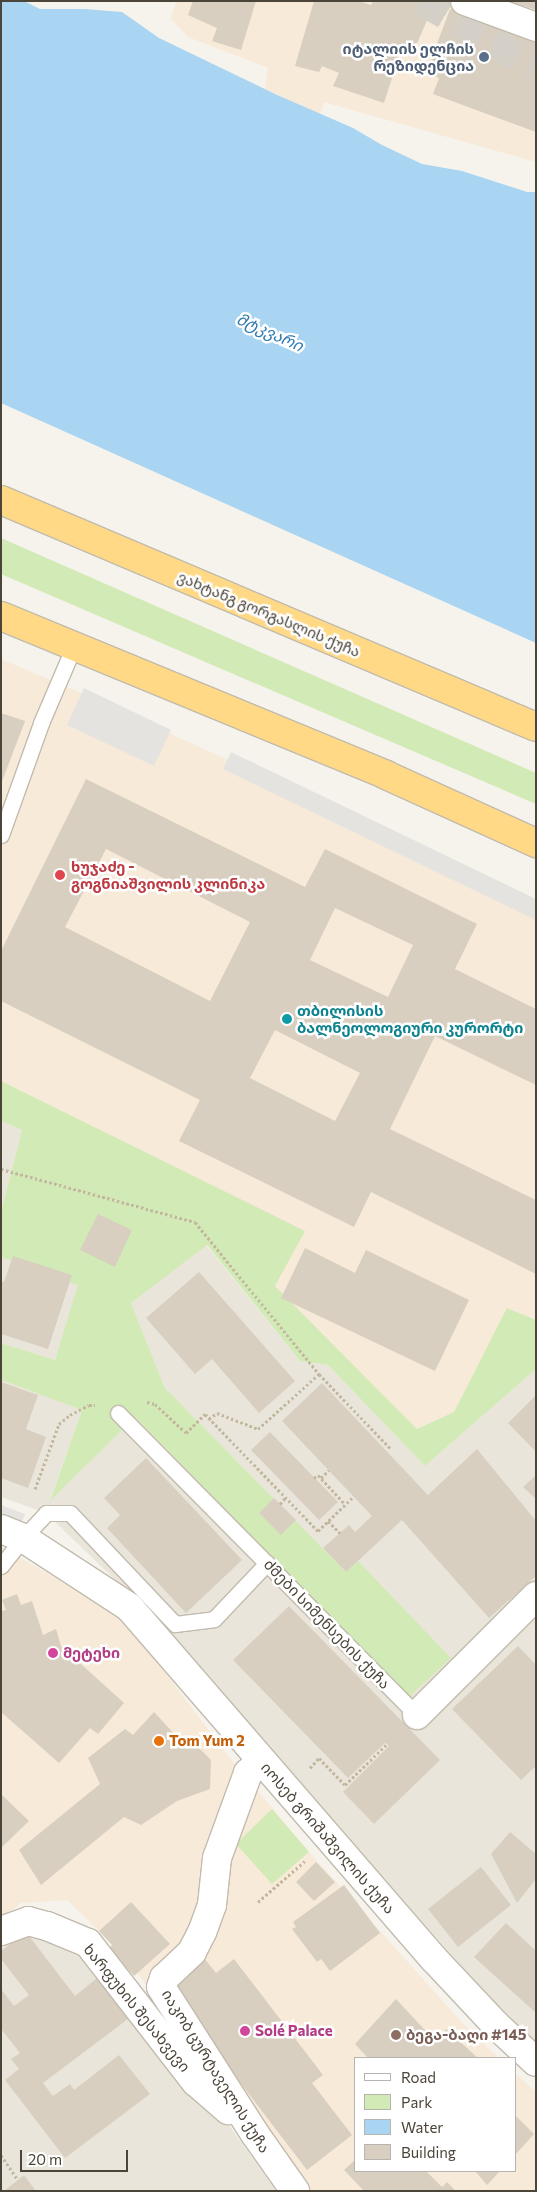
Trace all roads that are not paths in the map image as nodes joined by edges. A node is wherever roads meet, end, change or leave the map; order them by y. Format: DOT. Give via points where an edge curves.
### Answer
graph roads {
  1 [pos="465,1"];
  2 [pos="536,27"];
  3 [pos="1,500"];
  4 [pos="1,616"];
  5 [pos="74,646"];
  6 [pos="536,727"];
  7 [pos="1,835"];
  8 [pos="536,843"];
  9 [pos="120,1414"];
  10 [pos="12,1534"];
  11 [pos="267,1563"];
  12 [pos="1,1566"];
  13 [pos="536,1596"];
  14 [pos="417,1715"];
  15 [pos="261,1761"];
  16 [pos="1,1931"];
  17 [pos="536,2062"];
  18 [pos="255,2134"];
  19 [pos="295,2191"];
  1 -- 2 [label="street"];
  3 -- 6 [label="highway, ვახტანგ გორგასლის ქუჩა"];
  4 -- 5 [label="highway"];
  5 -- 7 [label="lane" via="41,722"];
  5 -- 8 [label="highway" via="386,776"];
  9 -- 11 [label="lane, ძმები სიმენსების ქუჩა"];
  10 -- 11 [label="lane" via="46,1513 70,1513 175,1624 214,1619"];
  10 -- 12 [label="lane"];
  10 -- 15 [label="street, იოსებ გრიშაშვილის ქუჩა" via="129,1607"];
  11 -- 14 [label="lane, ძმები სიმენსების ქუჩა"];
  13 -- 14 [label="street, ძმები სიმენსების ქუჩა"];
  15 -- 17 [label="street, იოსებ გრიშაშვილის ქუჩა" via="434,1958 496,2025"];
  15 -- 18 [label="street, იაკობ ცურტაველის ქუჩა" via="248,1773 217,1858 212,1905 202,1932 192,1952 164,1978 161,1987"];
  16 -- 18 [label="street, ხარფუხის შესახვევი" via="28,1921 88,1943 196,2082"];
  18 -- 19 [label="street, იაკობ ცურტაველის ქუჩა"];
}
